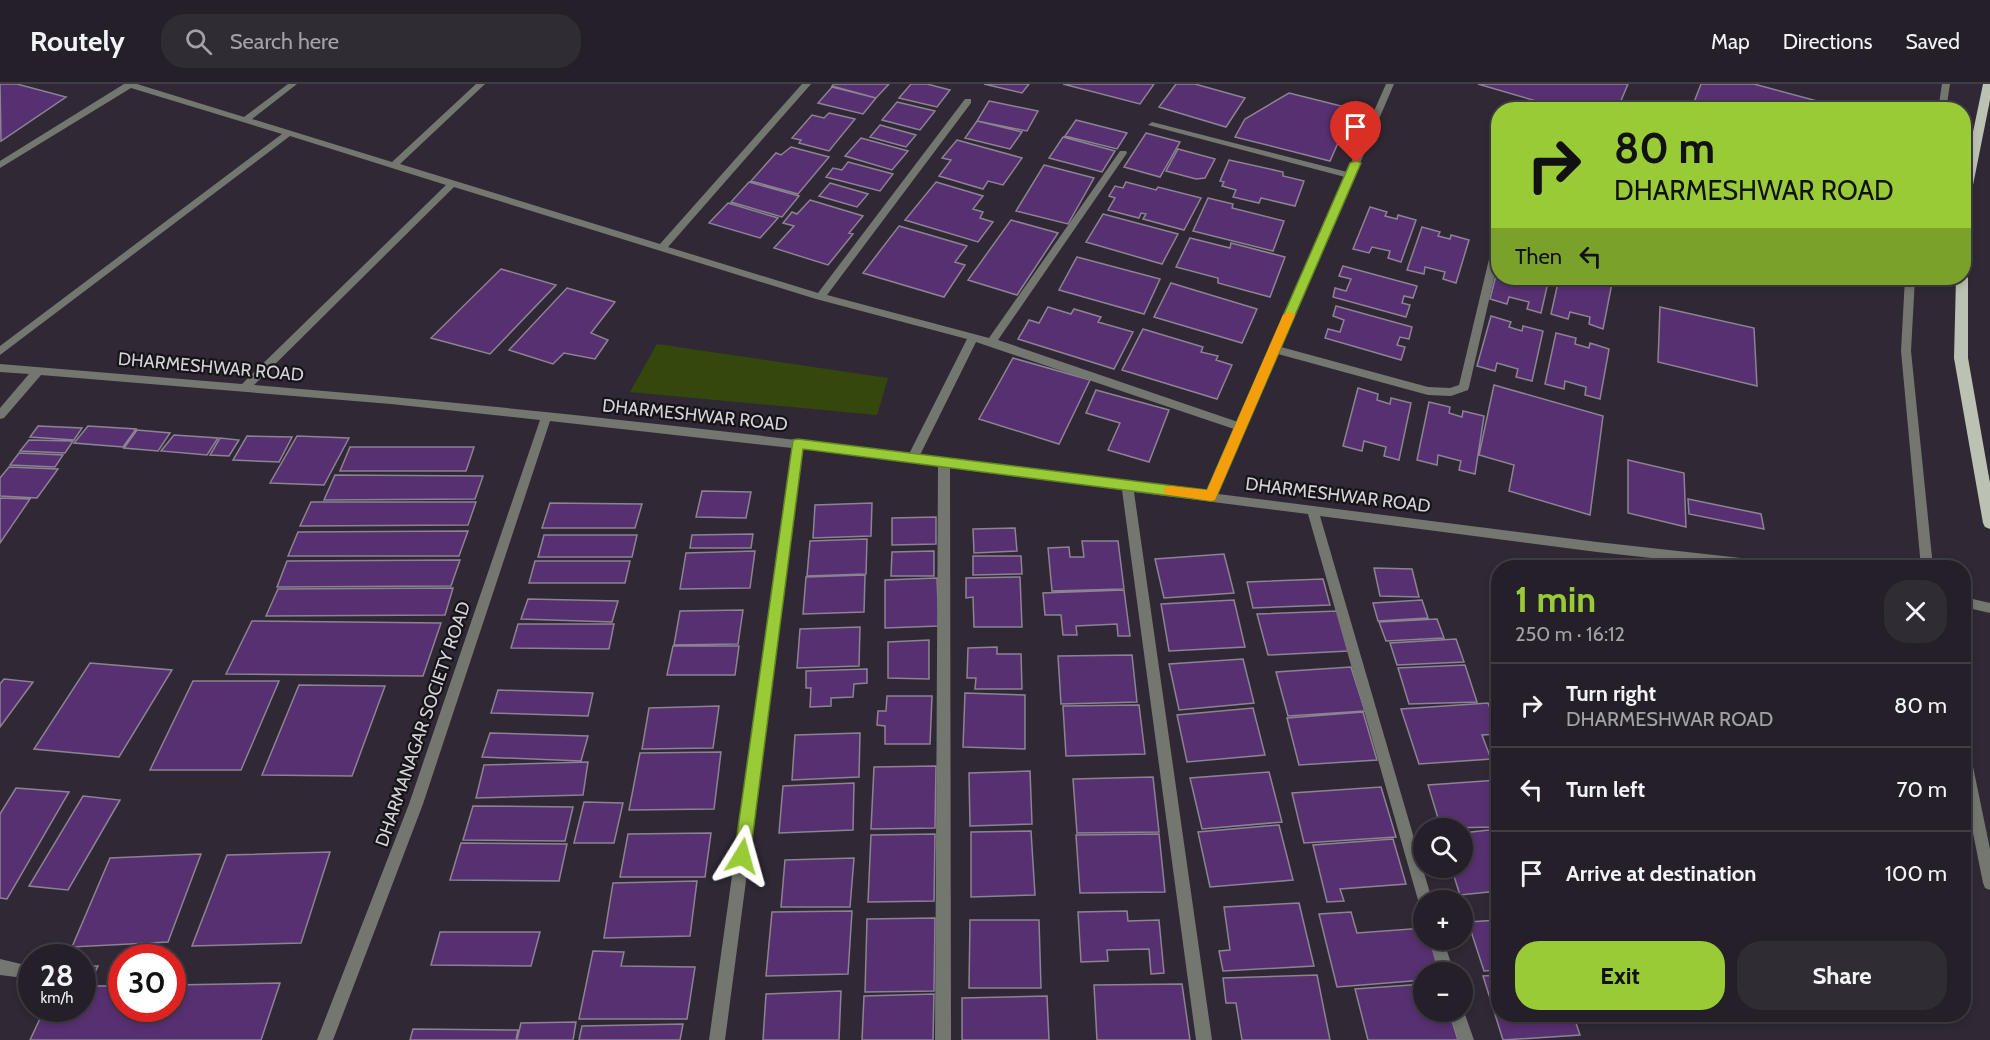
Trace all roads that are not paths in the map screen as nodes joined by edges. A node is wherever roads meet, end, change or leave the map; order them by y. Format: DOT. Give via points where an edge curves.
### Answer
graph roads {
  1 [pos="129,84"];
  2 [pos="293,84"];
  3 [pos="481,84"];
  4 [pos="807,84"];
  5 [pos="1390,84"];
  6 [pos="1946,84"];
  7 [pos="1988,84"];
  8 [pos="968,101"];
  9 [pos="1943,102"];
  10 [pos="245,120"];
  11 [pos="1152,124"];
  12 [pos="289,133"];
  13 [pos="1123,153"];
  14 [pos="0,165"];
  15 [pos="394,165"];
  16 [pos="1971,166"];
  17 [pos="1350,175"];
  18 [pos="452,184"];
  19 [pos="662,248"];
  20 [pos="1491,272"];
  21 [pos="1910,285"];
  22 [pos="1962,285"];
  23 [pos="820,297"];
  24 [pos="973,338"];
  25 [pos="991,342"];
  26 [pos="1274,349"];
  27 [pos="0,351"];
  28 [pos="0,368"];
  29 [pos="38,371"];
  30 [pos="244,388"];
  31 [pos="0,416"];
  32 [pos="546,417"];
  33 [pos="1240,427"];
  34 [pos="798,444"];
  35 [pos="912,460"];
  36 [pos="944,462"];
  37 [pos="1127,485"];
  38 [pos="1211,496"];
  39 [pos="1312,509"];
  40 [pos="1990,523"];
  41 [pos="1714,560"];
  42 [pos="1926,560"];
  43 [pos="1971,604"];
  44 [pos="1990,608"];
  45 [pos="1971,791"];
  46 [pos="1990,884"];
  47 [pos="1422,890"];
  48 [pos="0,967"];
  49 [pos="16,969"];
  50 [pos="1460,1022"];
  51 [pos="325,1040"];
  52 [pos="717,1040"];
  53 [pos="943,1040"];
  54 [pos="1204,1040"];
  55 [pos="1466,1040"];
  1 -- 10 [label="street"];
  1 -- 14 [label="street"];
  2 -- 10 [label="street"];
  3 -- 15 [label="street"];
  4 -- 19 [label="street"];
  5 -- 17 [label="street"];
  6 -- 9 [label="street"];
  7 -- 16 [label="main road"];
  8 -- 23 [label="street"];
  10 -- 12 [label="street"];
  11 -- 17 [label="street"];
  12 -- 15 [label="street"];
  12 -- 27 [label="street"];
  13 -- 25 [label="street"];
  15 -- 18 [label="street"];
  17 -- 26 [label="street"];
  18 -- 19 [label="street"];
  18 -- 30 [label="street"];
  19 -- 23 [label="street"];
  20 -- 26 [label="street" via="1464,387 1451,392 1428,392"];
  21 -- 42 [label="street" via="1906,351"];
  22 -- 40 [label="main road" via="1961,358"];
  23 -- 24 [label="street"];
  24 -- 25 [label="street"];
  24 -- 35 [label="street"];
  25 -- 33 [label="street"];
  26 -- 33 [label="street"];
  28 -- 29 [label="street, DHARMESHWAR ROAD"];
  29 -- 30 [label="street, DHARMESHWAR ROAD"];
  29 -- 31 [label="street"];
  30 -- 32 [label="street, DHARMESHWAR ROAD"];
  32 -- 34 [label="street, DHARMESHWAR ROAD"];
  32 -- 51 [label="street, DHARMANAGAR SOCIETY ROAD" via="416,804"];
  33 -- 38 [label="street"];
  34 -- 35 [label="street, DHARMESHWAR ROAD"];
  34 -- 52 [label="street"];
  35 -- 36 [label="street, DHARMESHWAR ROAD"];
  36 -- 37 [label="street, DHARMESHWAR ROAD"];
  36 -- 53 [label="street"];
  37 -- 38 [label="street, DHARMESHWAR ROAD"];
  37 -- 54 [label="street"];
  38 -- 39 [label="street, DHARMESHWAR ROAD"];
  39 -- 41 [label="street, DHARMESHWAR ROAD"];
  39 -- 47 [label="street"];
  43 -- 44 [label="street"];
  45 -- 46 [label="street"];
  48 -- 49 [label="street"];
  50 -- 55 [label="street"];
}
